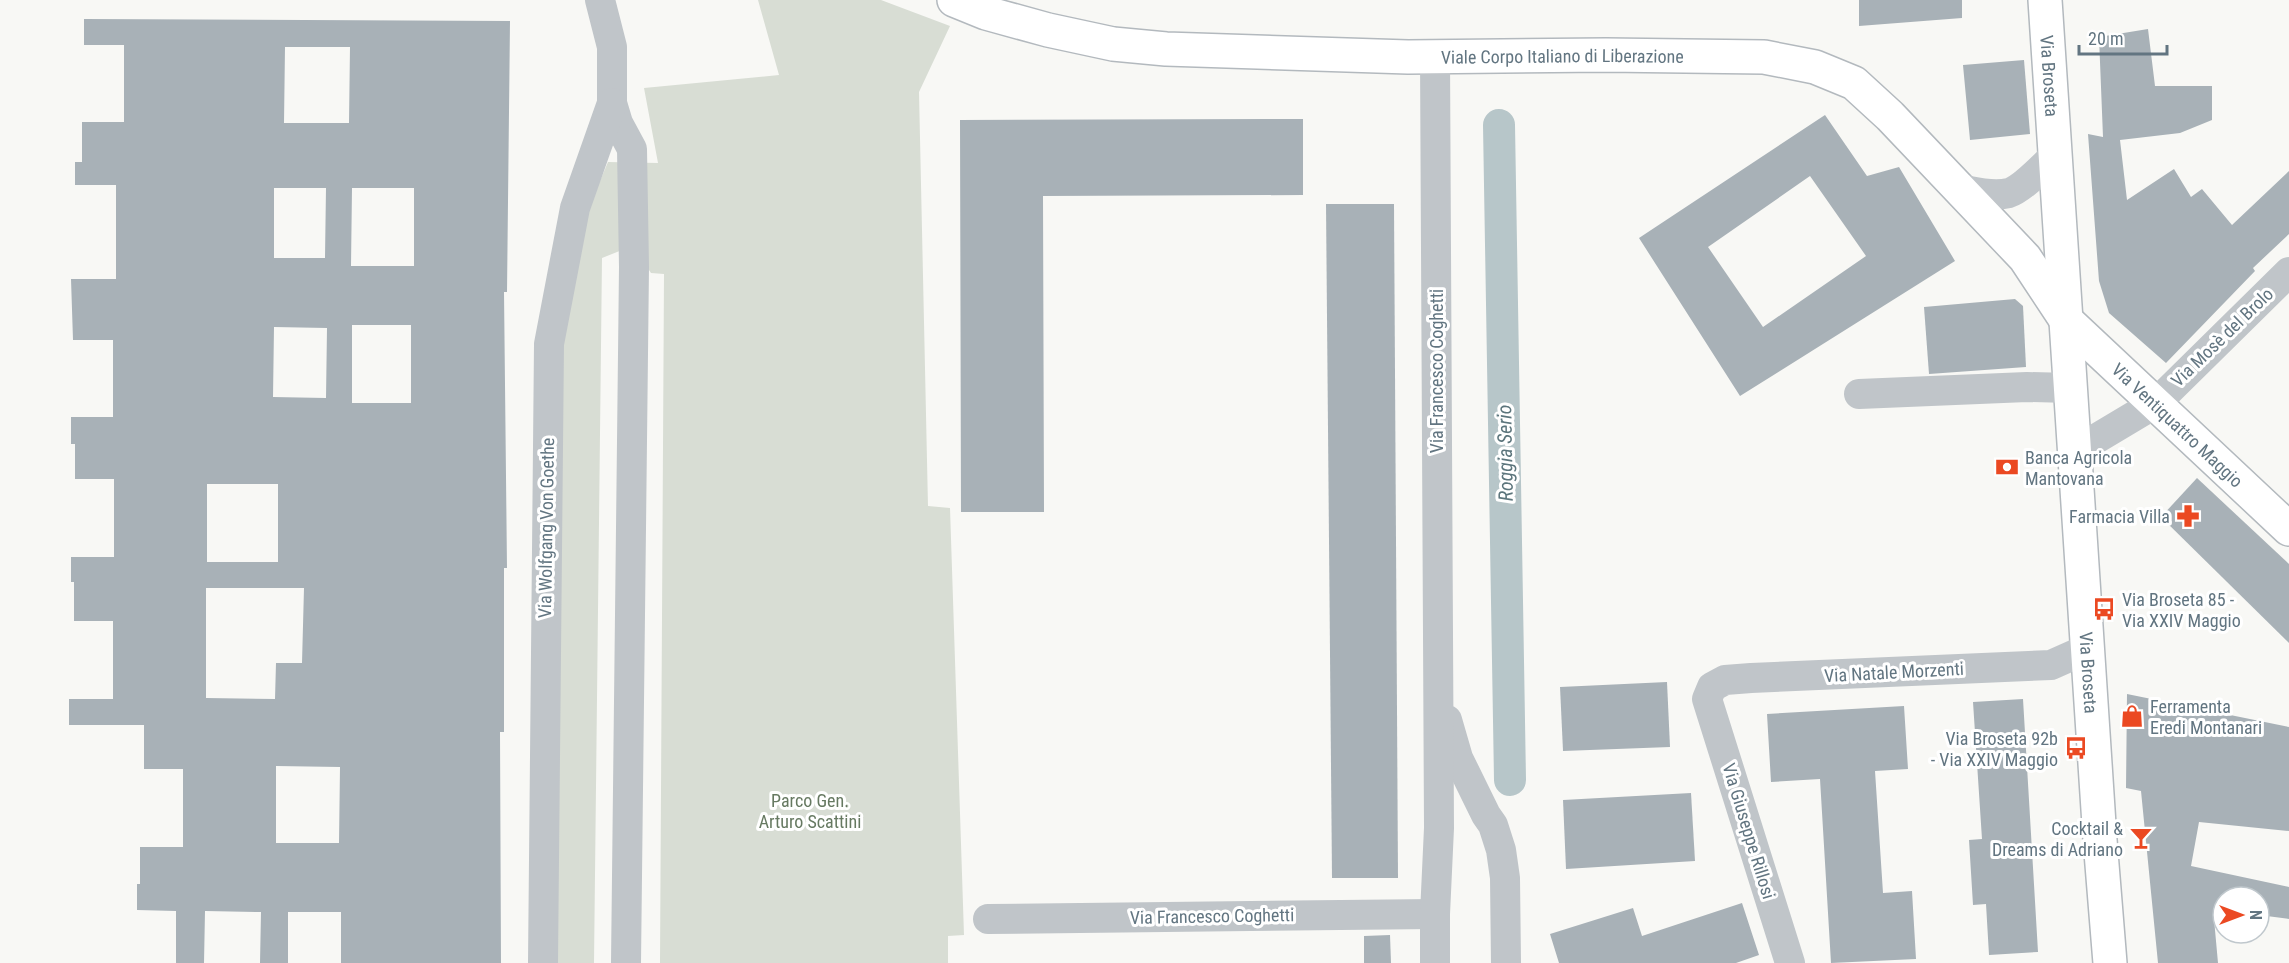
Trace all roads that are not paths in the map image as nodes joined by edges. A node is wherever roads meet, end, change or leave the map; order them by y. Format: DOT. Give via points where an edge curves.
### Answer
graph roads {
  1 [pos="600,0"];
  2 [pos="954,0"];
  3 [pos="2045,0"];
  4 [pos="1435,57"];
  5 [pos="612,103"];
  6 [pos="2056,154"];
  7 [pos="1958,188"];
  8 [pos="2289,272"];
  9 [pos="2066,320"];
  10 [pos="2070,388"];
  11 [pos="1859,394"];
  12 [pos="2156,403"];
  13 [pos="2074,452"];
  14 [pos="2289,529"];
  15 [pos="2087,649"];
  16 [pos="1437,686"];
  17 [pos="1707,699"];
  18 [pos="1486,815"];
  19 [pos="1439,828"];
  20 [pos="1435,914"];
  21 [pos="988,919"];
  22 [pos="543,963"];
  23 [pos="626,963"];
  24 [pos="1435,963"];
  25 [pos="1506,963"];
  26 [pos="1790,963"];
  27 [pos="2110,963"];
  1 -- 5 [label="street, Via Wolfgang Von Goethe" via="612,47"];
  2 -- 4 [label="street, Viale Corpo Italiano di Liberazione" via="986,13 1113,44"];
  3 -- 6 [label="street, Via Broseta"];
  4 -- 7 [label="street, Viale Corpo Italiano di Liberazione" via="1764,57 1815,67 1854,83"];
  4 -- 16 [label="street, Via Francesco Coghetti"];
  5 -- 22 [label="street, Via Wolfgang Von Goethe" via="575,208 549,344"];
  5 -- 23 [label="street, Via Wolfgang Von Goethe" via="632,149 634,256"];
  6 -- 7 [label="street" via="2010,193 1972,193"];
  6 -- 9 [label="street, Via Broseta"];
  7 -- 9 [label="street, Viale Corpo Italiano di Liberazione" via="2025,258"];
  8 -- 12 [label="street, Via Mosè del Brolo"];
  9 -- 10 [label="street, Via Broseta"];
  9 -- 12 [label="street, Via Ventiquattro Maggio"];
  10 -- 11 [label="street"];
  10 -- 13 [label="street, Via Broseta"];
  12 -- 13 [label="street"];
  12 -- 14 [label="street, Via Ventiquattro Maggio"];
  13 -- 15 [label="street, Via Broseta"];
  15 -- 17 [label="street, Via Natale Morzenti" via="2051,665 1725,680 1712,687"];
  15 -- 27 [label="street, Via Broseta"];
  16 -- 18 [label="street, Via Francesco Coghetti" via="1458,758"];
  16 -- 19 [label="street, Via Francesco Coghetti"];
  17 -- 26 [label="street, Via Giuseppe Rillosi"];
  18 -- 19 [label="street"];
  18 -- 25 [label="street, Via Francesco Coghetti" via="1501,850 1505,878"];
  19 -- 20 [label="street, Via Francesco Coghetti"];
  20 -- 21 [label="street, Via Francesco Coghetti"];
  20 -- 24 [label="street, Via Francesco Coghetti"];
}
